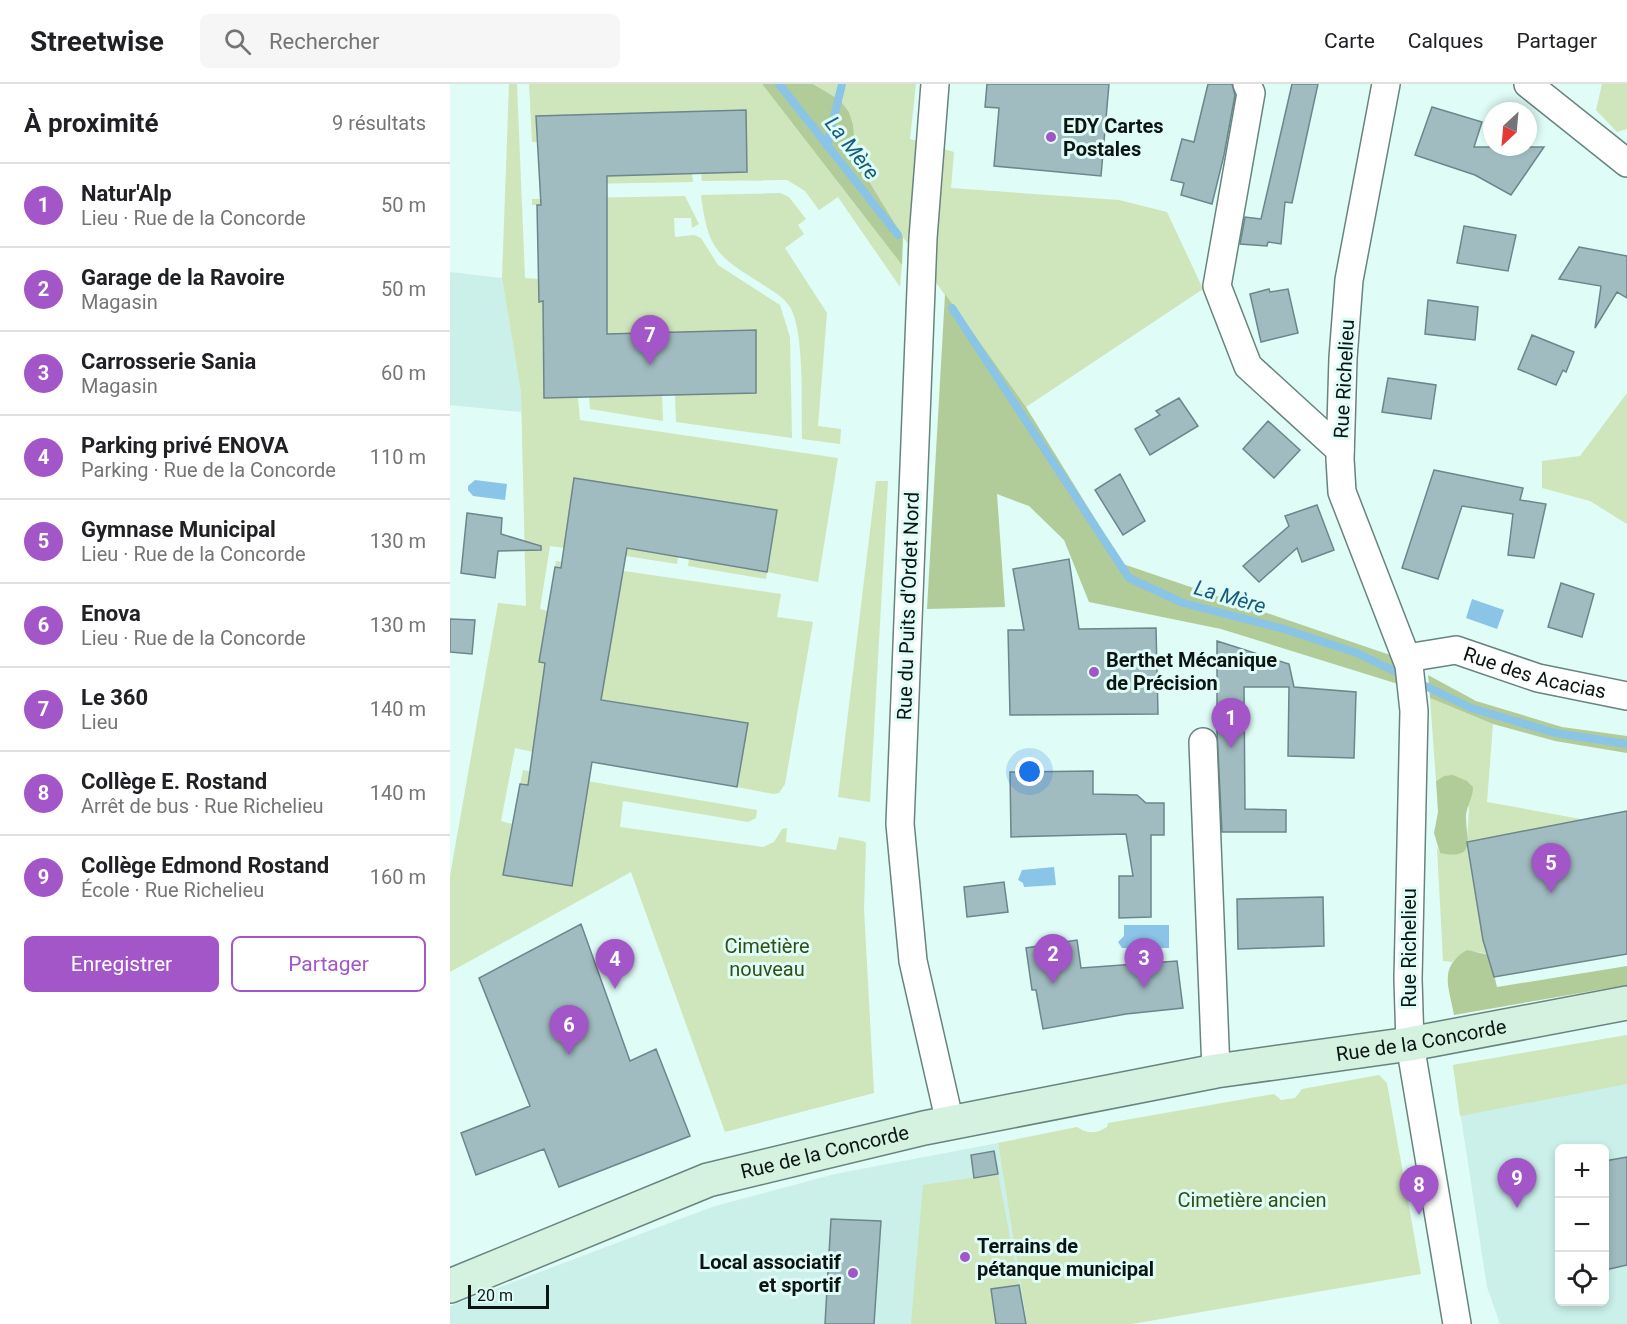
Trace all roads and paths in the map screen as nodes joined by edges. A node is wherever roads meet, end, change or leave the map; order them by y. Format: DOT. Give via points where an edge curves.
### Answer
graph roads {
  1 [pos="935,84"];
  2 [pos="1247,84"];
  3 [pos="1386,84"];
  4 [pos="1528,84"];
  5 [pos="1627,163"];
  6 [pos="1340,450"];
  7 [pos="1408,661"];
  8 [pos="1627,696"];
  9 [pos="1203,742"];
  10 [pos="1627,1003"];
  11 [pos="1410,1044"];
  12 [pos="1216,1071"];
  13 [pos="950,1123"];
  14 [pos="450,1286"];
  15 [pos="1457,1324"];
  1 -- 13 [label="street, Rue du Puits d'Ordet Nord" via="923,238 900,824 914,962"];
  2 -- 6 [label="street" via="1251,93 1217,286 1248,366"];
  3 -- 6 [label="street, Rue Richelieu" via="1350,280"];
  4 -- 5 [label="street"];
  6 -- 7 [label="street, Rue Richelieu" via="1342,492"];
  7 -- 8 [label="street, Rue des Acacias" via="1456,650 1538,678"];
  7 -- 11 [label="street, Rue Richelieu" via="1414,711"];
  9 -- 12 [label="street"];
  10 -- 11 [label="street, Rue de la Concorde"];
  11 -- 12 [label="street, Rue de la Concorde"];
  11 -- 15 [label="street, Rue Richelieu"];
  12 -- 13 [label="street, Rue de la Concorde"];
  13 -- 14 [label="street, Rue de la Concorde" via="708,1180"];
}
